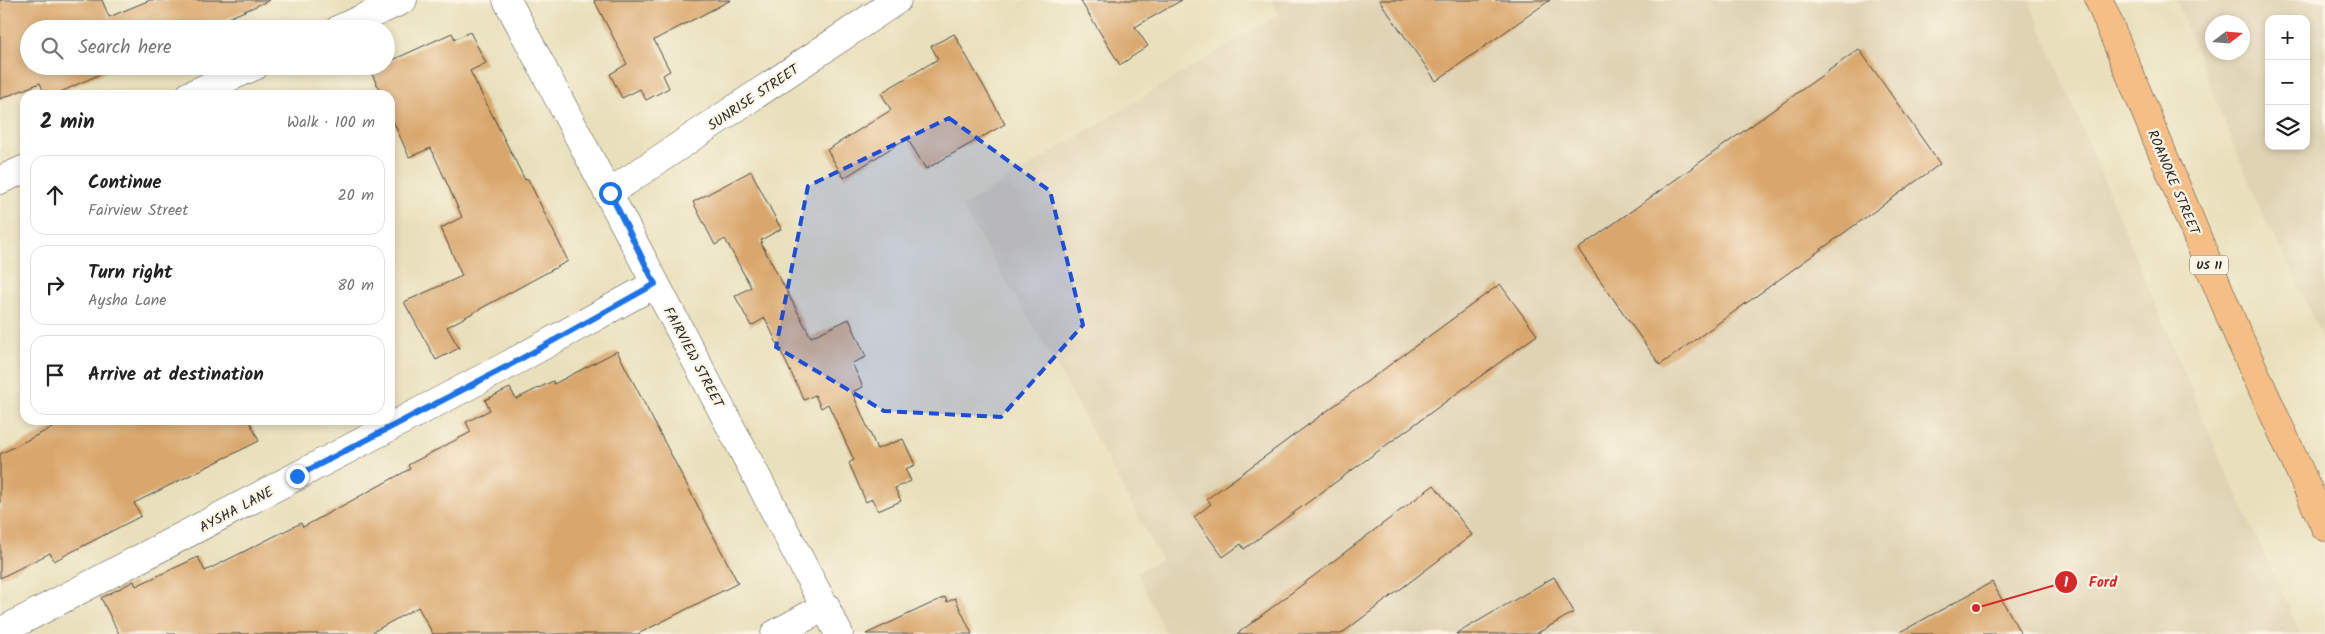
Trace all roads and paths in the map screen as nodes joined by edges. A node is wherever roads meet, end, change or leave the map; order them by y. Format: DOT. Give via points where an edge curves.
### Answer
graph roads {
  1 [pos="403,0"];
  2 [pos="507,0"];
  3 [pos="897,0"];
  4 [pos="2098,0"];
  5 [pos="359,20"];
  6 [pos="235,75"];
  7 [pos="201,90"];
  8 [pos="20,170"];
  9 [pos="0,180"];
  10 [pos="610,193"];
  11 [pos="655,284"];
  12 [pos="2325,526"];
  13 [pos="826,606"];
  14 [pos="0,632"];
  15 [pos="775,634"];
  16 [pos="840,634"];
  1 -- 5 [label="street"];
  2 -- 10 [label="street, FAIRVIEW STREET"];
  3 -- 10 [label="street, SUNRISE STREET"];
  4 -- 12 [label="main road, ROANOKE STREET / US 11" via="2237,332"];
  6 -- 7 [label="street"];
  8 -- 9 [label="street"];
  10 -- 11 [label="street, FAIRVIEW STREET"];
  11 -- 13 [label="street, FAIRVIEW STREET"];
  11 -- 14 [label="street, AYSHA LANE" via="508,366"];
  13 -- 15 [label="street"];
  13 -- 16 [label="street, FAIRVIEW STREET"];
}
